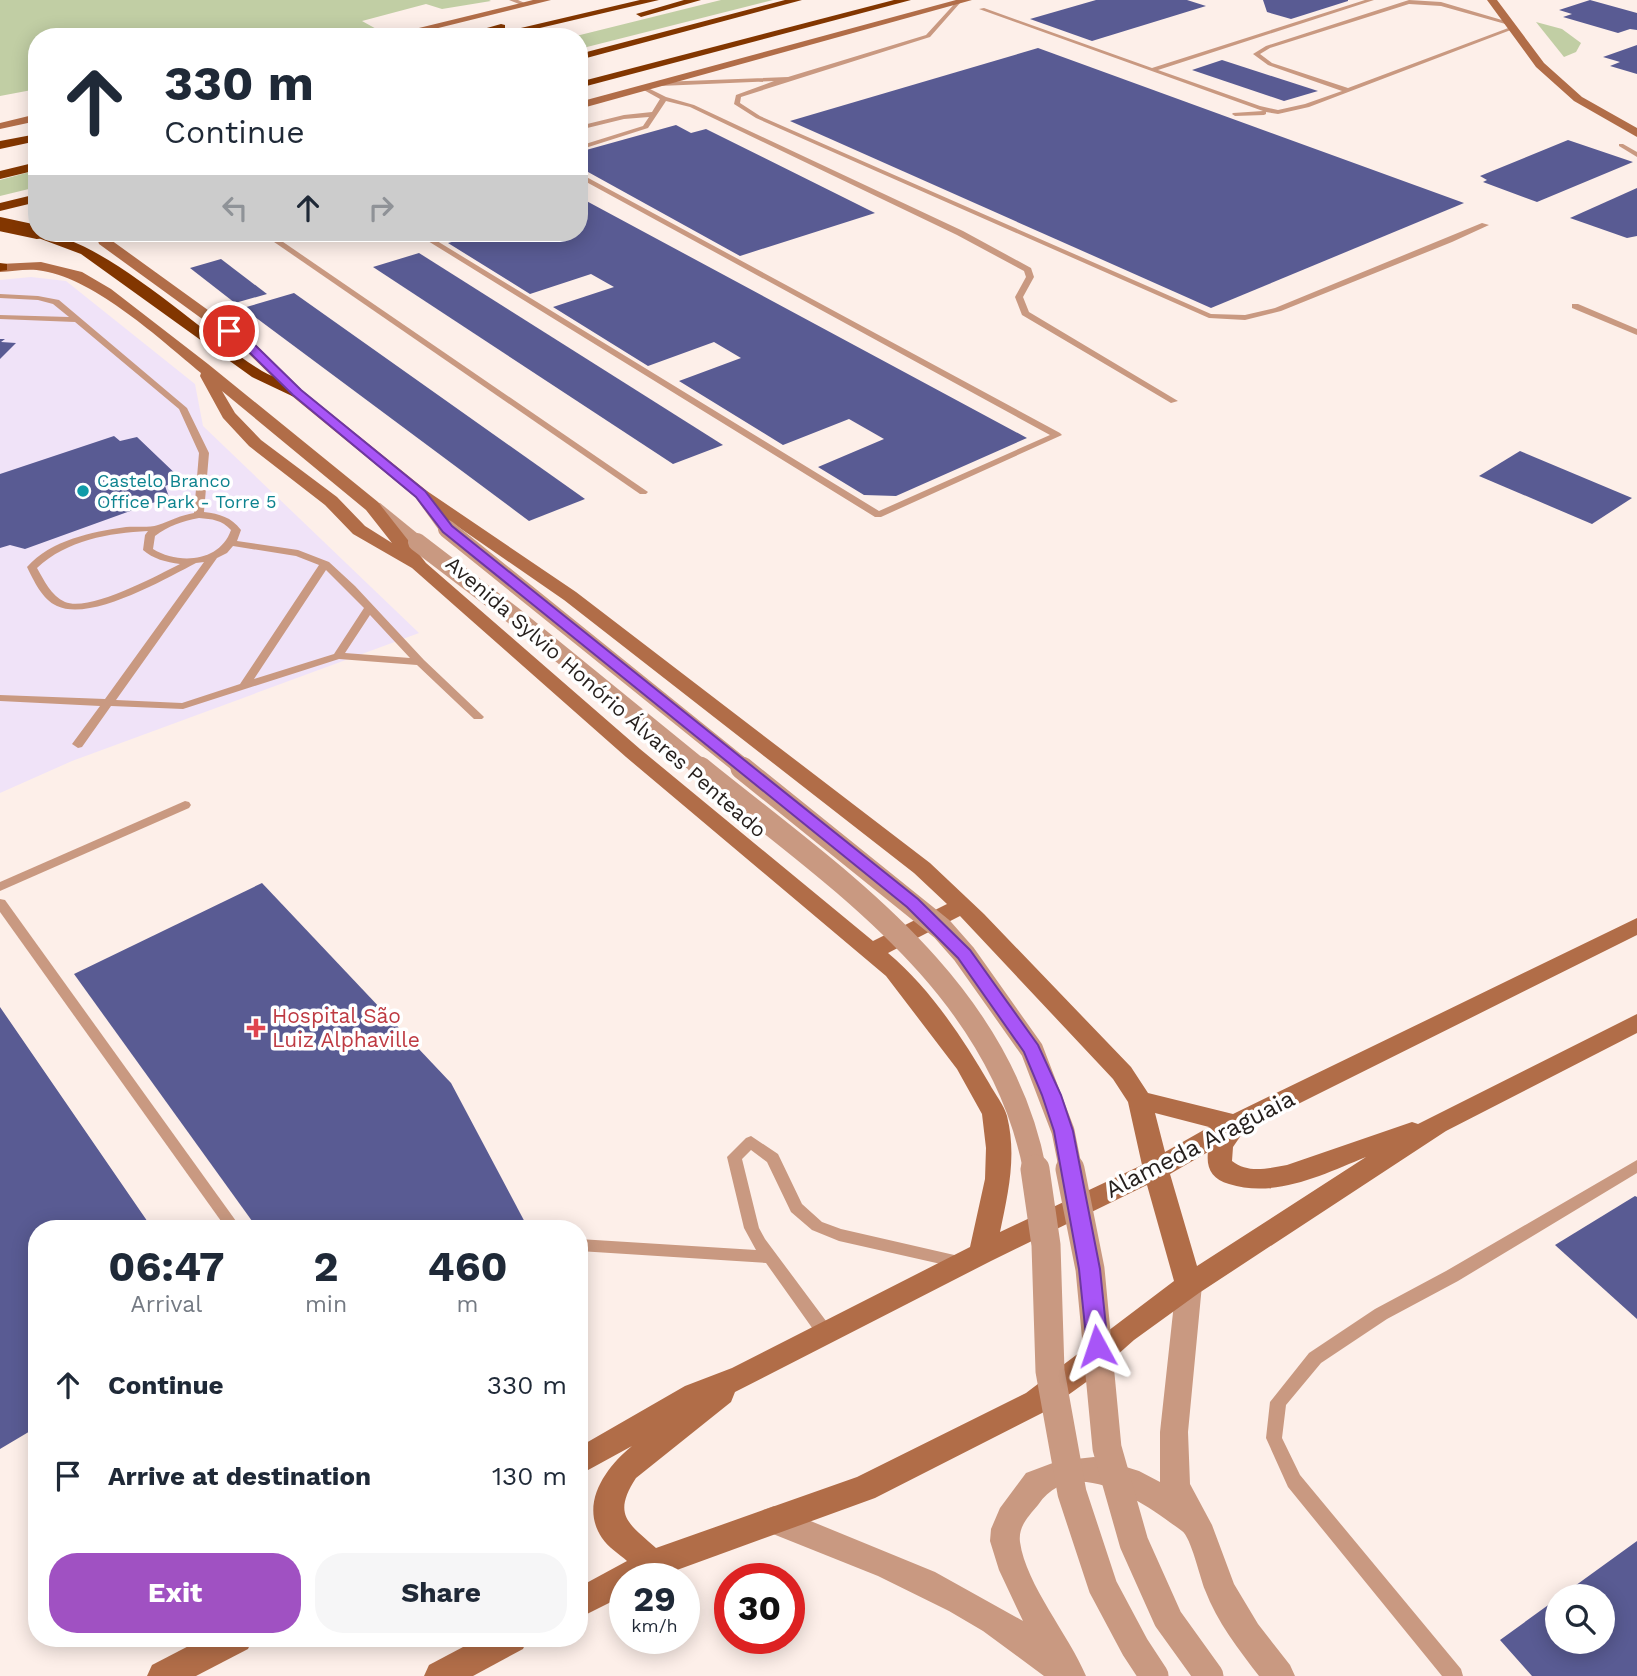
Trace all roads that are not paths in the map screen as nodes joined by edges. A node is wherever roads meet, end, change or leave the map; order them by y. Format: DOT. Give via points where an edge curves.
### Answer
graph roads {
  1 [pos="512,0"];
  2 [pos="546,0"];
  3 [pos="616,0"];
  4 [pos="654,0"];
  5 [pos="696,0"];
  6 [pos="797,0"];
  7 [pos="906,0"];
  8 [pos="1371,0"];
  9 [pos="1492,0"];
  10 [pos="963,1"];
  11 [pos="526,5"];
  12 [pos="982,9"];
  13 [pos="1511,26"];
  14 [pos="426,28"];
  15 [pos="498,28"];
  16 [pos="528,28"];
  17 [pos="581,28"];
  18 [pos="716,37"];
  19 [pos="588,55"];
  20 [pos="1152,70"];
  21 [pos="588,73"];
  22 [pos="789,79"];
  23 [pos="588,83"];
  24 [pos="660,84"];
  25 [pos="644,88"];
  26 [pos="1346,90"];
  27 [pos="664,99"];
  28 [pos="588,104"];
  29 [pos="1278,112"];
  30 [pos="656,114"];
  31 [pos="1235,114"];
  32 [pos="28,119"];
  33 [pos="0,126"];
  34 [pos="588,126"];
  35 [pos="1637,133"];
  36 [pos="28,140"];
  37 [pos="588,145"];
  38 [pos="1621,145"];
  39 [pos="0,146"];
  40 [pos="1637,155"];
  41 [pos="28,168"];
  42 [pos="0,175"];
  43 [pos="588,180"];
  44 [pos="28,200"];
  45 [pos="0,207"];
  46 [pos="0,224"];
  47 [pos="28,224"];
  48 [pos="1485,225"];
  49 [pos="28,230"];
  50 [pos="0,232"];
  51 [pos="63,242"];
  52 [pos="105,242"];
  53 [pos="278,242"];
  54 [pos="434,242"];
  55 [pos="1,267"];
  56 [pos="0,296"];
  57 [pos="1575,306"];
  58 [pos="0,317"];
  59 [pos="77,320"];
  60 [pos="1637,332"];
  61 [pos="203,368"];
  62 [pos="297,393"];
  63 [pos="1174,401"];
  64 [pos="643,492"];
  65 [pos="421,494"];
  66 [pos="372,506"];
  67 [pos="199,515"];
  68 [pos="158,528"];
  69 [pos="232,543"];
  70 [pos="215,554"];
  71 [pos="192,561"];
  72 [pos="325,564"];
  73 [pos="420,567"];
  74 [pos="369,609"];
  75 [pos="338,656"];
  76 [pos="419,662"];
  77 [pos="244,685"];
  78 [pos="0,698"];
  79 [pos="110,703"];
  80 [pos="478,717"];
  81 [pos="78,744"];
  82 [pos="185,805"];
  83 [pos="0,887"];
  84 [pos="0,903"];
  85 [pos="962,906"];
  86 [pos="1637,926"];
  87 [pos="872,951"];
  88 [pos="1637,1023"];
  89 [pos="1140,1100"];
  90 [pos="1235,1124"];
  91 [pos="1437,1124"];
  92 [pos="1637,1166"];
  93 [pos="1157,1169"];
  94 [pos="228,1220"];
  95 [pos="588,1246"];
  96 [pos="769,1257"];
  97 [pos="973,1258"];
  98 [pos="1189,1285"];
  99 [pos="826,1334"];
  100 [pos="742,1377"];
  101 [pos="588,1457"];
  102 [pos="774,1521"];
  103 [pos="1197,1525"];
  104 [pos="651,1563"];
  105 [pos="655,1563"];
  106 [pos="609,1587"];
  107 [pos="588,1598"];
  108 [pos="219,1647"];
  109 [pos="495,1647"];
  110 [pos="163,1676"];
  111 [pos="440,1676"];
  112 [pos="1069,1676"];
  113 [pos="1154,1676"];
  114 [pos="1209,1676"];
  115 [pos="1279,1676"];
  116 [pos="1454,1676"];
  1 -- 11 [label="lane"];
  2 -- 11 [label="street"];
  3 -- 15 [label="highway"];
  4 -- 16 [label="highway"];
  5 -- 17 [label="highway"];
  6 -- 19 [label="highway"];
  7 -- 23 [label="highway"];
  8 -- 20 [label="lane"];
  9 -- 13 [label="street"];
  10 -- 22 [label="lane" via="928,36"];
  10 -- 24 [label="street"];
  11 -- 14 [label="street"];
  12 -- 20 [label="lane"];
  13 -- 26 [label="lane"];
  13 -- 26 [label="lane" via="1441,4 1409,2 1256,54 1270,64"];
  13 -- 35 [label="street" via="1539,65 1571,93"];
  18 -- 21 [label="highway"];
  20 -- 29 [label="lane"];
  22 -- 24 [label="lane"];
  22 -- 48 [label="lane" via="738,96 737,104 1209,316 1232,320 1275,311"];
  24 -- 25 [label="street"];
  25 -- 27 [label="lane"];
  25 -- 28 [label="street"];
  26 -- 29 [label="lane"];
  27 -- 30 [label="lane"];
  27 -- 63 [label="lane" via="692,106 1028,270 1030,276 1019,297 1025,313"];
  29 -- 31 [label="lane"];
  30 -- 34 [label="lane"];
  30 -- 37 [label="lane" via="646,127"];
  32 -- 33 [label="street"];
  36 -- 39 [label="highway"];
  38 -- 40 [label="lane"];
  41 -- 42 [label="highway"];
  43 -- 54 [label="lane" via="1057,435 878,515"];
  44 -- 45 [label="highway"];
  46 -- 49 [label="highway, bridge"];
  47 -- 50 [label="highway"];
  51 -- 62 [label="highway" via="86,251 257,374"];
  52 -- 62 [label="street, Avenida Sylvio Honório Álvares Penteado" via="250,346"];
  53 -- 64 [label="lane"];
  55 -- 61 [label="street, Avenida Sylvio Honório Álvares Penteado" via="41,267 77,275 106,292"];
  56 -- 59 [label="lane" via="56,302"];
  57 -- 60 [label="lane"];
  58 -- 59 [label="lane"];
  59 -- 67 [label="lane" via="183,408 204,453"];
  61 -- 66 [label="street, Avenida Sylvio Honório Álvares Penteado"];
  61 -- 73 [label="street" via="228,415 255,443 331,501 359,530"];
  62 -- 65 [label="street, Avenida Sylvio Honório Álvares Penteado"];
  65 -- 85 [label="street, Avenida Sylvio Honório Álvares Penteado" via="570,596 922,868"];
  65 -- 114 [label="street, bridge" via="447,529 922,911 964,954 1032,1050 1063,1131 1087,1257 1107,1448 1134,1543 1162,1606"];
  66 -- 73 [label="street, Avenida Sylvio Honório Álvares Penteado"];
  66 -- 113 [label="street, bridge" via="871,907 923,957 967,1011 993,1050 1019,1107 1033,1168 1047,1259 1049,1363 1068,1480 1085,1545 1129,1642"];
  67 -- 68 [label="lane"];
  67 -- 69 [label="lane" via="233,524"];
  68 -- 71 [label="lane" via="150,535 148,550 164,560"];
  68 -- 71 [label="lane" via="120,529 84,539 41,556 32,567 41,586 69,606 140,587"];
  69 -- 70 [label="lane"];
  69 -- 72 [label="lane" via="298,554"];
  70 -- 71 [label="lane"];
  70 -- 79 [label="lane"];
  72 -- 74 [label="lane"];
  72 -- 77 [label="lane"];
  73 -- 87 [label="street, Avenida Sylvio Honório Álvares Penteado" via="633,753"];
  74 -- 75 [label="lane"];
  74 -- 76 [label="lane"];
  75 -- 76 [label="lane"];
  75 -- 77 [label="lane"];
  76 -- 80 [label="lane"];
  77 -- 79 [label="lane" via="183,706"];
  78 -- 79 [label="lane"];
  79 -- 81 [label="lane"];
  82 -- 83 [label="lane"];
  84 -- 94 [label="lane"];
  85 -- 87 [label="street"];
  85 -- 89 [label="street, Avenida Sylvio Honório Álvares Penteado" via="1122,1073"];
  86 -- 90 [label="street, Alameda Araguaia"];
  87 -- 97 [label="street, Avenida Sylvio Honório Álvares Penteado" via="921,1002 965,1063 994,1114 998,1179"];
  88 -- 91 [label="street"];
  89 -- 90 [label="street"];
  89 -- 93 [label="street"];
  90 -- 91 [label="street" via="1221,1145 1219,1165 1224,1172 1247,1179 1292,1174"];
  90 -- 93 [label="street, Alameda Araguaia"];
  91 -- 98 [label="street"];
  92 -- 116 [label="lane" via="1381,1314 1315,1358 1278,1402 1274,1438 1294,1482"];
  93 -- 97 [label="street, Alameda Araguaia"];
  93 -- 98 [label="street"];
  95 -- 96 [label="lane"];
  96 -- 97 [label="lane" via="752,1228 734,1157 751,1142 773,1158 796,1208 817,1226 839,1235"];
  96 -- 99 [label="lane"];
  97 -- 99 [label="street, Alameda Araguaia"];
  98 -- 102 [label="street" via="1036,1402 865,1488"];
  98 -- 103 [label="street" via="1174,1432 1175,1486"];
  99 -- 100 [label="street, Alameda Araguaia"];
  100 -- 101 [label="street, Alameda Araguaia" via="695,1395"];
  100 -- 104 [label="street" via="626,1469 611,1491 608,1509 613,1529"];
  102 -- 105 [label="street"];
  102 -- 112 [label="street" via="961,1599 1012,1629"];
  103 -- 112 [label="street" via="1148,1489 1114,1474 1069,1471 1038,1481 1008,1521 1005,1540 1010,1562"];
  103 -- 115 [label="street" via="1221,1592"];
  106 -- 107 [label="street"];
  108 -- 110 [label="street"];
  109 -- 111 [label="street"];
}
